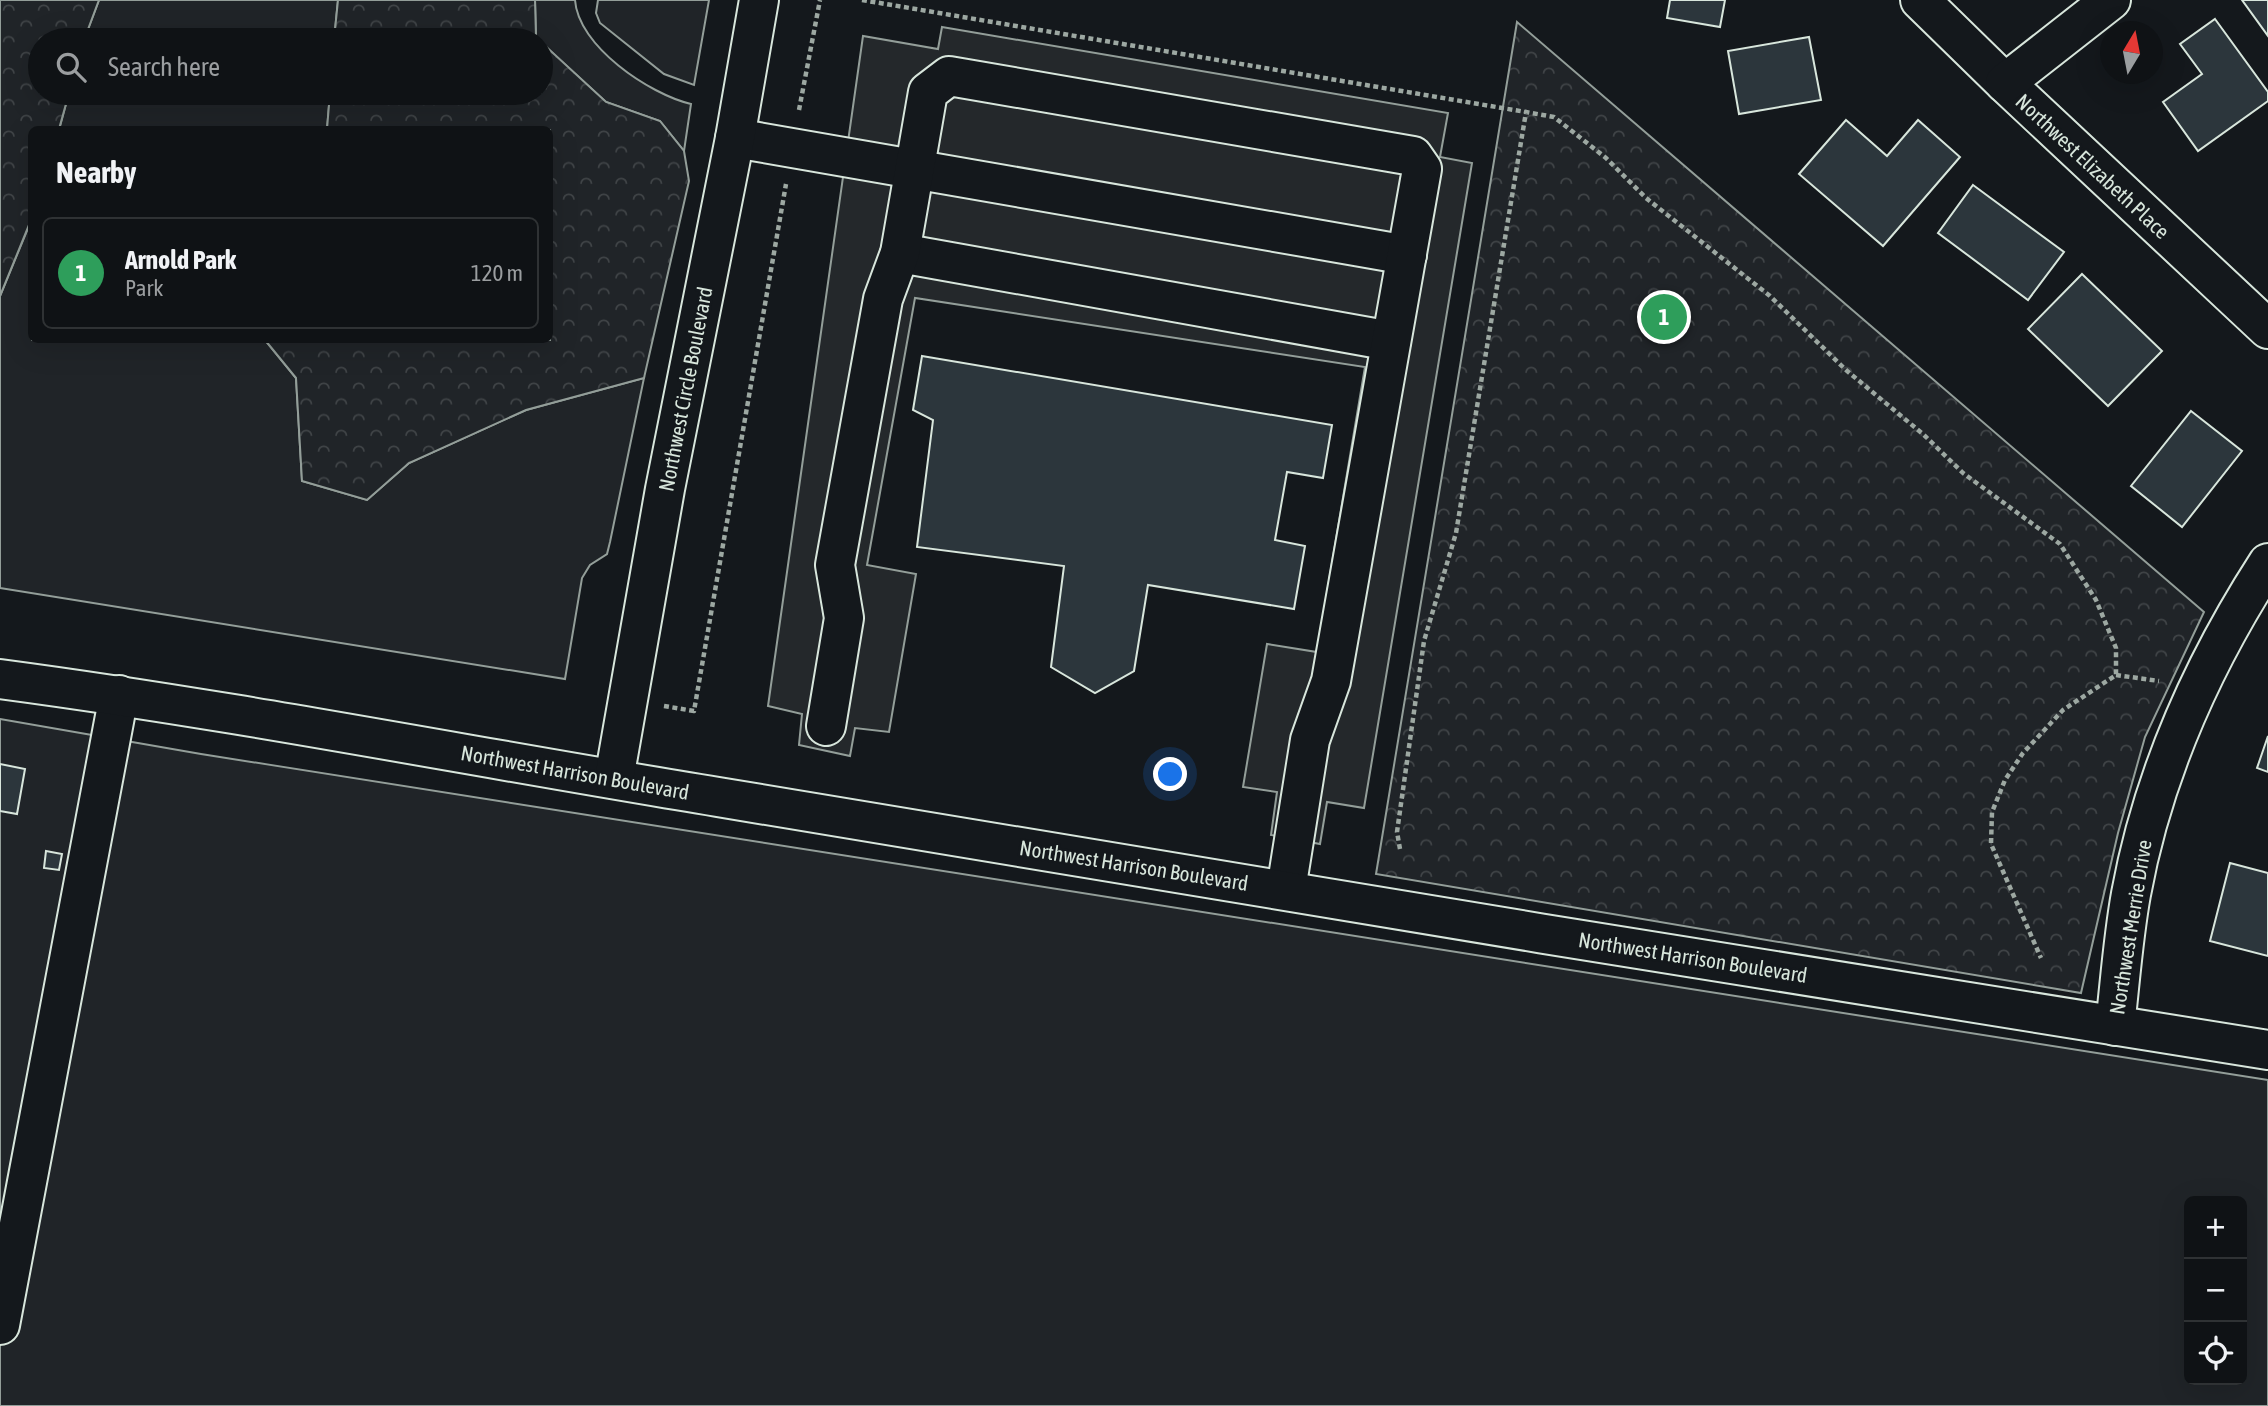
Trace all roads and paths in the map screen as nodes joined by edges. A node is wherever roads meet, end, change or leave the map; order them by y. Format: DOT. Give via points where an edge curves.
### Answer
graph roads {
  1 [pos="759,0"];
  2 [pos="820,0"];
  3 [pos="862,0"];
  4 [pos="1920,0"];
  5 [pos="2111,0"];
  6 [pos="2005,83"];
  7 [pos="1526,112"];
  8 [pos="735,138"];
  9 [pos="792,148"];
  10 [pos="913,168"];
  11 [pos="900,253"];
  12 [pos="1406,255"];
  13 [pos="2268,329"];
  14 [pos="1391,341"];
  15 [pos="2268,563"];
  16 [pos="2116,675"];
  17 [pos="0,680"];
  18 [pos="119,695"];
  19 [pos="628,700"];
  20 [pos="2189,703"];
  21 [pos="826,726"];
  22 [pos="614,779"];
  23 [pos="1401,849"];
  24 [pos="1286,890"];
  25 [pos="2040,958"];
  26 [pos="2115,1026"];
  27 [pos="2268,1050"];
  28 [pos="0,1325"];
  1 -- 8 [label="main road, Northwest Circle Boulevard"];
  2 -- 9 [label="path"];
  3 -- 7 [label="path"];
  4 -- 6 [label="main road, Northwest Elizabeth Place"];
  5 -- 6 [label="main road"];
  6 -- 13 [label="main road, Northwest Elizabeth Place"];
  7 -- 16 [label="path" via="1554,117 1606,158 1646,198 1770,296 1963,472 2060,544 2096,600 2116,648"];
  7 -- 23 [label="path" via="1456,533 1422,654 1397,832"];
  8 -- 9 [label="main road"];
  8 -- 19 [label="main road, Northwest Circle Boulevard"];
  9 -- 10 [label="main road"];
  9 -- 19 [label="path" via="694,711"];
  10 -- 11 [label="main road"];
  10 -- 12 [label="main road"];
  10 -- 12 [label="main road" via="928,92 949,76 1413,156 1422,169"];
  11 -- 14 [label="main road"];
  11 -- 21 [label="main road" via="883,299 835,565 844,618"];
  12 -- 14 [label="main road"];
  14 -- 24 [label="main road" via="1331,681 1310,740"];
  15 -- 20 [label="main road, Northwest Merrie Drive" via="2226,627"];
  16 -- 20 [label="path" via="2158,680"];
  16 -- 25 [label="path" via="2063,710 2023,753 1992,812 1991,844"];
  17 -- 18 [label="main road, Northwest Harrison Boulevard"];
  18 -- 22 [label="main road, Northwest Harrison Boulevard"];
  18 -- 28 [label="main road"];
  19 -- 22 [label="main road, Northwest Circle Boulevard"];
  20 -- 26 [label="main road, Northwest Merrie Drive" via="2147,825 2131,895"];
  22 -- 24 [label="main road, Northwest Harrison Boulevard"];
  24 -- 26 [label="main road, Northwest Harrison Boulevard"];
  26 -- 27 [label="main road, Northwest Harrison Boulevard"];
}
